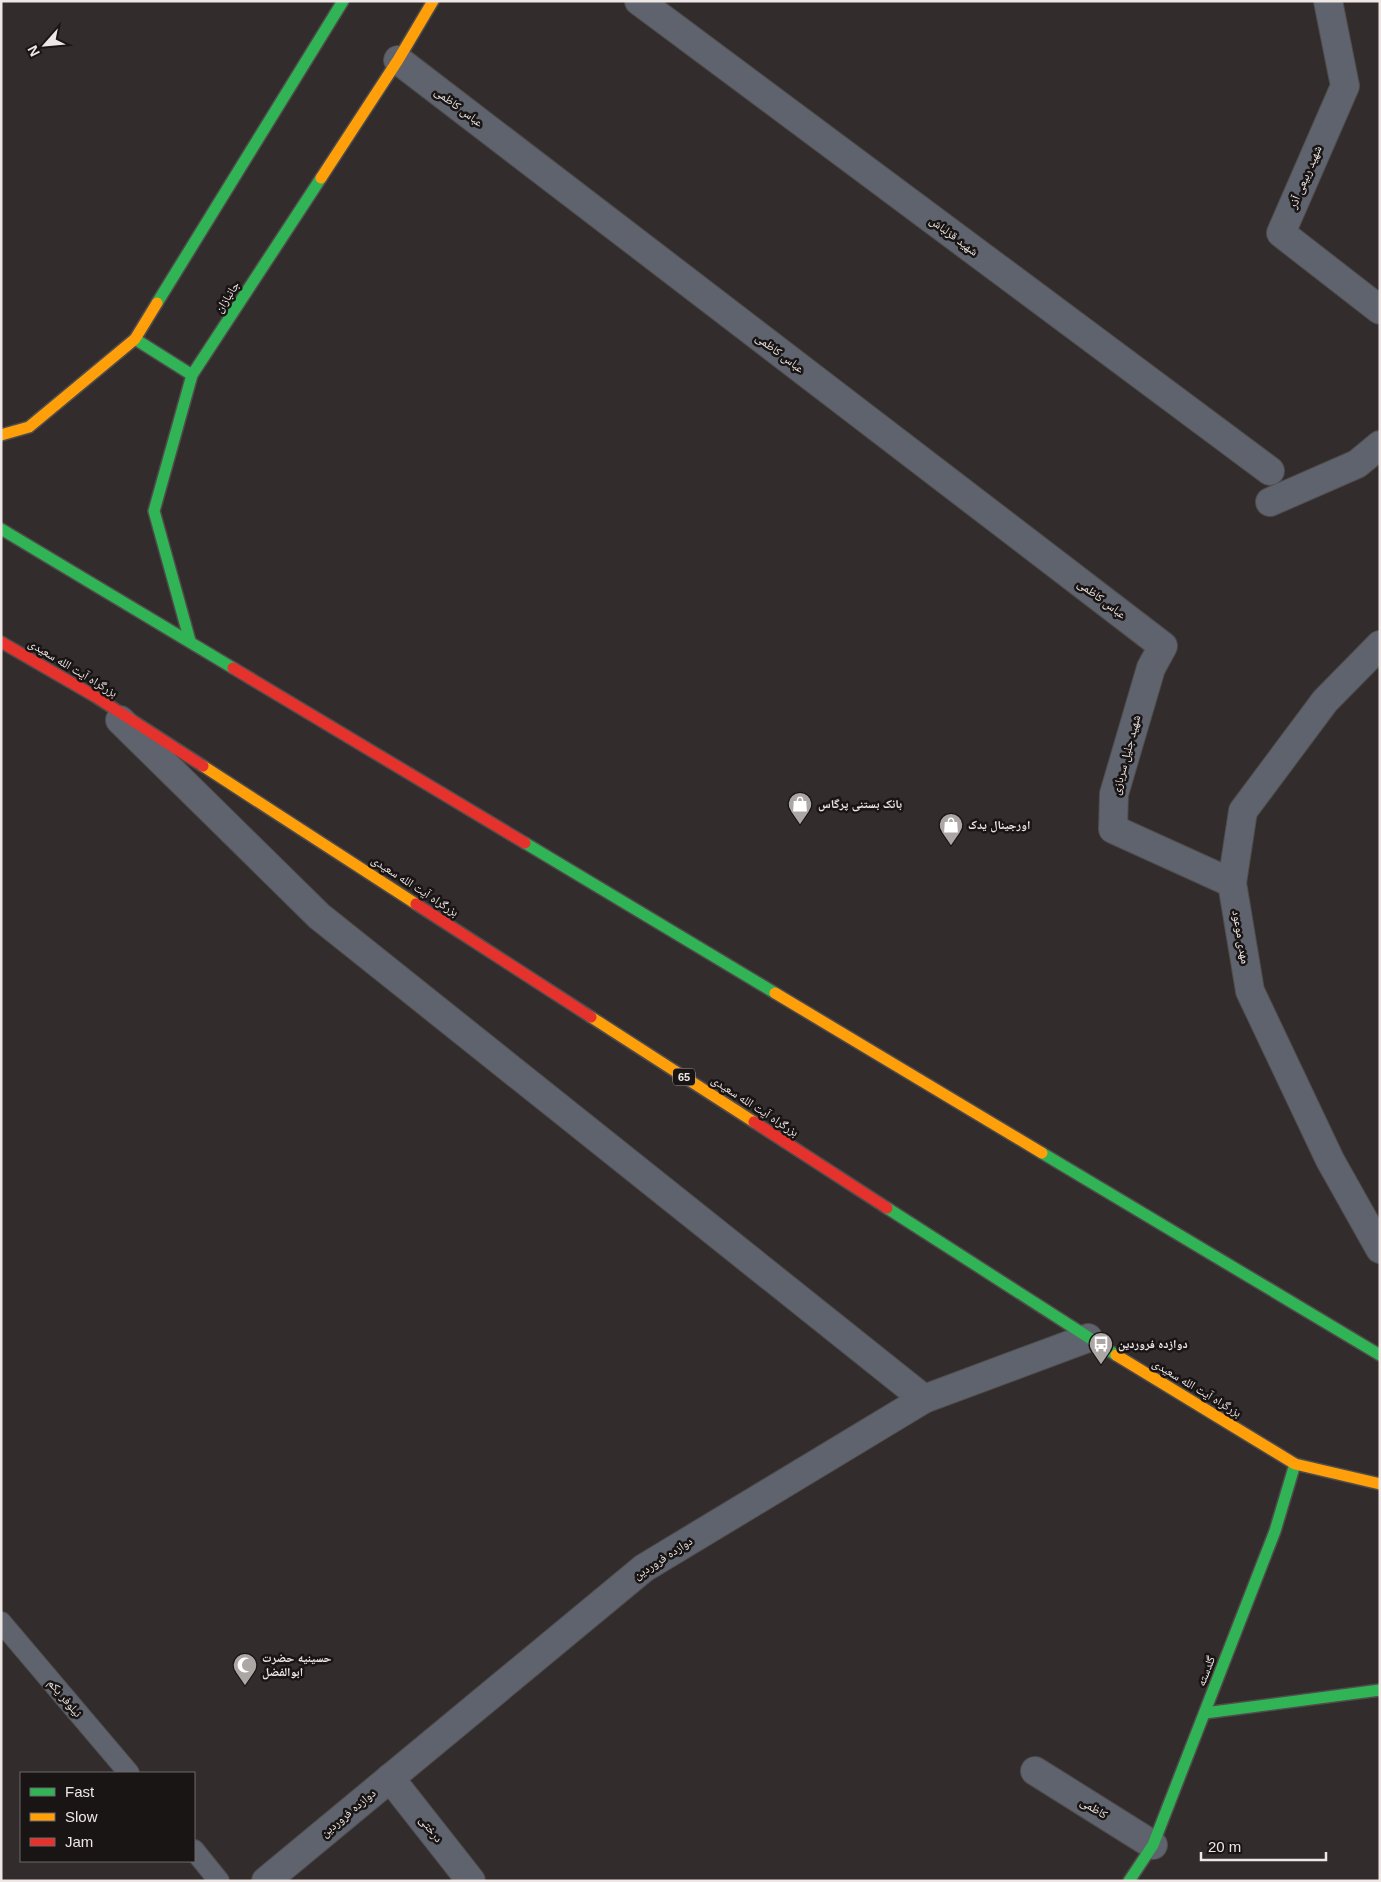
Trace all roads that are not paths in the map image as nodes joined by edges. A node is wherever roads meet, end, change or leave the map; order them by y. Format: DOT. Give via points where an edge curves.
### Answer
graph roads {
  1 [pos="343,1"];
  2 [pos="434,1"];
  3 [pos="639,1"];
  4 [pos="1328,1"];
  5 [pos="398,60"];
  6 [pos="1380,310"];
  7 [pos="135,339"];
  8 [pos="192,375"];
  9 [pos="1,435"];
  10 [pos="1380,445"];
  11 [pos="1270,471"];
  12 [pos="1270,502"];
  13 [pos="1,529"];
  14 [pos="190,641"];
  15 [pos="1,642"];
  16 [pos="1380,645"];
  17 [pos="1163,646"];
  18 [pos="96,697"];
  19 [pos="1232,883"];
  20 [pos="1380,1249"];
  21 [pos="1088,1338"];
  22 [pos="1380,1355"];
  23 [pos="924,1399"];
  24 [pos="1295,1464"];
  25 [pos="1380,1484"];
  26 [pos="1,1622"];
  27 [pos="1380,1690"];
  28 [pos="1205,1713"];
  29 [pos="1035,1771"];
  30 [pos="128,1772"];
  31 [pos="390,1778"];
  32 [pos="1153,1845"];
  33 [pos="195,1851"];
  34 [pos="220,1881"];
  35 [pos="266,1881"];
  36 [pos="471,1881"];
  37 [pos="1129,1881"];
  1 -- 7 [label="main road"];
  2 -- 5 [label="main road, جانبازان"];
  3 -- 11 [label="street, شهید قزلباش"];
  4 -- 6 [label="street, شهید ربیعی آذر" via="1345,86 1281,233"];
  5 -- 8 [label="main road, جانبازان"];
  5 -- 17 [label="street, عباس کاظمی"];
  7 -- 8 [label="main road"];
  7 -- 9 [label="main road" via="29,427"];
  8 -- 14 [label="main road, جانبازان" via="154,511"];
  10 -- 12 [label="street" via="1357,464"];
  13 -- 14 [label="main road"];
  14 -- 22 [label="main road"];
  15 -- 18 [label="main road, بزرگراه آیت الله سعیدی / 65"];
  16 -- 19 [label="street, مهدی موعود" via="1325,701 1243,811"];
  17 -- 19 [label="street, شهید جلیل سربازی" via="1151,668 1114,794 1113,829"];
  18 -- 21 [label="main road, بزرگراه آیت الله سعیدی / 65"];
  18 -- 23 [label="street" via="319,916"];
  19 -- 20 [label="street, مهدی موعود" via="1250,991 1330,1160"];
  21 -- 23 [label="street, دوازده فروردین"];
  21 -- 24 [label="main road, بزرگراه آیت الله سعیدی / 65"];
  23 -- 31 [label="street, دوازده فروردین" via="644,1568"];
  24 -- 25 [label="main road, بزرگراه آیت الله سعیدی / 65"];
  24 -- 28 [label="main road, گلدسته" via="1275,1531"];
  26 -- 30 [label="lane, نیلوفر یکم"];
  27 -- 28 [label="main road"];
  28 -- 32 [label="main road, گلدسته"];
  29 -- 32 [label="street, کاظمی"];
  31 -- 35 [label="street, دوازده فروردین"];
  31 -- 36 [label="street, درختی"];
  32 -- 37 [label="main road, گلدسته"];
  33 -- 34 [label="lane"];
}
